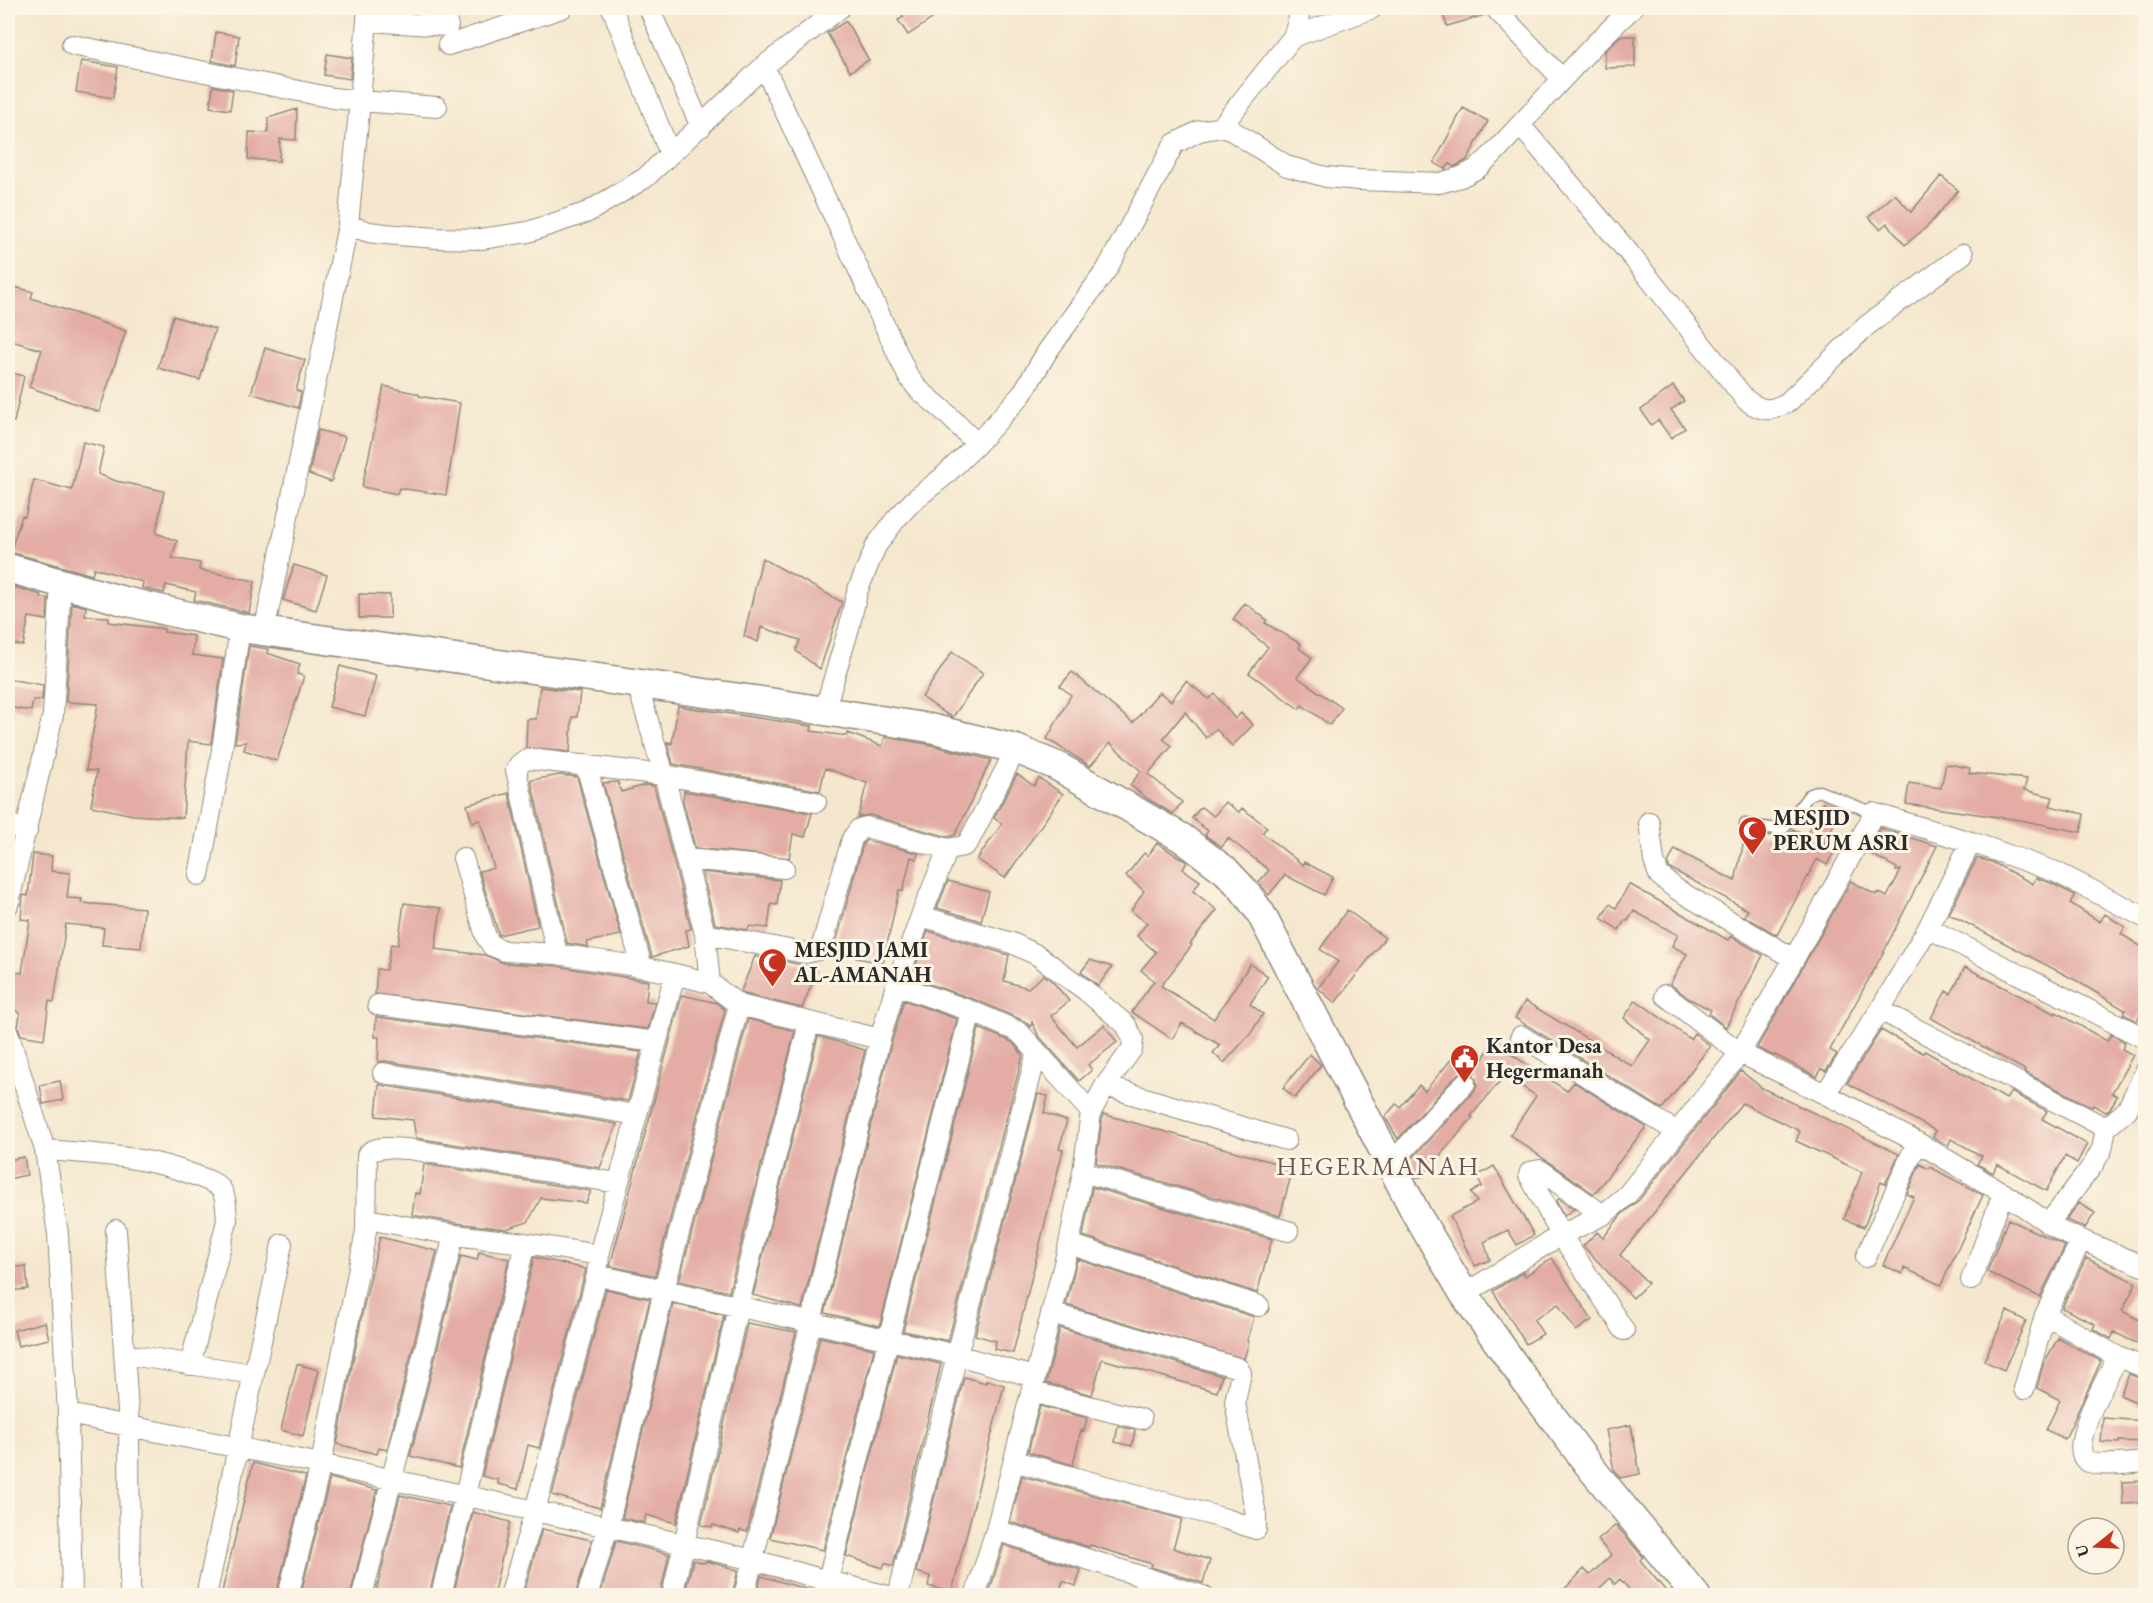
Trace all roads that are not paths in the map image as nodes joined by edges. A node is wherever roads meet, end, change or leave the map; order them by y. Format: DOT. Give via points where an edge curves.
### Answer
graph roads {
  1 [pos="441,8"];
  2 [pos="560,8"];
  3 [pos="612,8"];
  4 [pos="649,8"];
  5 [pos="840,8"];
  6 [pos="1300,8"];
  7 [pos="1373,8"];
  8 [pos="1495,8"];
  9 [pos="1632,8"];
  10 [pos="368,14"];
  11 [pos="1293,37"];
  12 [pos="72,45"];
  13 [pos="448,45"];
  14 [pos="764,66"];
  15 [pos="1562,80"];
  16 [pos="360,101"];
  17 [pos="437,107"];
  18 [pos="1520,125"];
  19 [pos="701,127"];
  20 [pos="1221,127"];
  21 [pos="670,154"];
  22 [pos="348,225"];
  23 [pos="1963,254"];
  24 [pos="977,444"];
  25 [pos="8,568"];
  26 [pos="61,583"];
  27 [pos="252,630"];
  28 [pos="637,683"];
  29 [pos="824,712"];
  30 [pos="1016,749"];
  31 [pos="586,765"];
  32 [pos="664,775"];
  33 [pos="816,802"];
  34 [pos="1873,813"];
  35 [pos="1649,822"];
  36 [pos="8,824"];
  37 [pos="1745,824"];
  38 [pos="27,831"];
  39 [pos="1971,842"];
  40 [pos="948,849"];
  41 [pos="463,858"];
  42 [pos="686,859"];
  43 [pos="784,868"];
  44 [pos="199,875"];
  45 [pos="8,905"];
  46 [pos="921,916"];
  47 [pos="2145,918"];
  48 [pos="1928,928"];
  49 [pos="705,934"];
  50 [pos="557,954"];
  51 [pos="1794,960"];
  52 [pos="642,967"];
  53 [pos="675,974"];
  54 [pos="710,983"];
  55 [pos="896,985"];
  56 [pos="1665,995"];
  57 [pos="378,1005"];
  58 [pos="739,1005"];
  59 [pos="1880,1010"];
  60 [pos="971,1011"];
  61 [pos="809,1023"];
  62 [pos="8,1033"];
  63 [pos="1521,1036"];
  64 [pos="880,1039"];
  65 [pos="2145,1039"];
  66 [pos="656,1042"];
  67 [pos="1037,1052"];
  68 [pos="1740,1053"];
  69 [pos="2145,1070"];
  70 [pos="383,1073"];
  71 [pos="1465,1083"];
  72 [pos="1105,1086"];
  73 [pos="1826,1094"];
  74 [pos="1091,1112"];
  75 [pos="637,1115"];
  76 [pos="2106,1128"];
  77 [pos="1677,1132"];
  78 [pos="1286,1140"];
  79 [pos="1917,1142"];
  80 [pos="45,1150"];
  81 [pos="1390,1165"];
  82 [pos="1083,1172"];
  83 [pos="618,1183"];
  84 [pos="2003,1193"];
  85 [pos="1603,1215"];
  86 [pos="367,1219"];
  87 [pos="2048,1224"];
  88 [pos="116,1230"];
  89 [pos="1288,1232"];
  90 [pos="454,1235"];
  91 [pos="1561,1235"];
  92 [pos="2081,1240"];
  93 [pos="525,1243"];
  94 [pos="282,1244"];
  95 [pos="1069,1244"];
  96 [pos="599,1255"];
  97 [pos="1866,1257"];
  98 [pos="2145,1267"];
  99 [pos="597,1275"];
  100 [pos="1971,1280"];
  101 [pos="664,1290"];
  102 [pos="1464,1294"];
  103 [pos="1259,1306"];
  104 [pos="738,1307"];
  105 [pos="1051,1313"];
  106 [pos="2045,1315"];
  107 [pos="812,1323"];
  108 [pos="1624,1330"];
  109 [pos="889,1340"];
  110 [pos="124,1354"];
  111 [pos="957,1355"];
  112 [pos="2118,1356"];
  113 [pos="190,1365"];
  114 [pos="2145,1368"];
  115 [pos="253,1374"];
  116 [pos="1033,1385"];
  117 [pos="2024,1389"];
  118 [pos="68,1414"];
  119 [pos="1141,1419"];
  120 [pos="129,1426"];
  121 [pos="237,1447"];
  122 [pos="1014,1461"];
  123 [pos="2145,1462"];
  124 [pos="321,1464"];
  125 [pos="392,1479"];
  126 [pos="464,1495"];
  127 [pos="535,1511"];
  128 [pos="608,1527"];
  129 [pos="996,1530"];
  130 [pos="682,1544"];
  131 [pos="754,1560"];
  132 [pos="826,1588"];
  133 [pos="72,1596"];
  134 [pos="130,1596"];
  135 [pos="206,1596"];
  136 [pos="288,1596"];
  137 [pos="362,1596"];
  138 [pos="441,1596"];
  139 [pos="510,1596"];
  140 [pos="587,1596"];
  141 [pos="672,1596"];
  142 [pos="744,1596"];
  143 [pos="888,1596"];
  144 [pos="898,1596"];
  145 [pos="975,1596"];
  146 [pos="1203,1596"];
  147 [pos="1696,1596"];
  1 -- 10 [label="street" via="448,26"];
  2 -- 13 [label="street"];
  3 -- 21 [label="street"];
  4 -- 19 [label="street"];
  5 -- 14 [label="street"];
  6 -- 11 [label="street"];
  7 -- 11 [label="street"];
  8 -- 15 [label="street"];
  9 -- 15 [label="street"];
  10 -- 16 [label="street"];
  11 -- 20 [label="street"];
  12 -- 16 [label="street"];
  14 -- 19 [label="street"];
  14 -- 24 [label="street" via="908,376"];
  15 -- 18 [label="street"];
  16 -- 17 [label="street"];
  16 -- 22 [label="street"];
  18 -- 20 [label="street" via="1478,168 1440,183 1326,177 1287,166"];
  18 -- 23 [label="street" via="1629,252 1746,400 1765,410 1788,402 1864,327"];
  19 -- 21 [label="street"];
  20 -- 24 [label="street" via="1198,131 1174,144 1107,269 1022,394"];
  21 -- 22 [label="street" via="645,178 588,212 528,232 481,239 436,238 369,232"];
  22 -- 27 [label="street"];
  24 -- 29 [label="street" via="913,501 876,546 857,592"];
  25 -- 26 [label="street"];
  26 -- 27 [label="street"];
  26 -- 38 [label="street" via="53,714"];
  27 -- 28 [label="street"];
  27 -- 44 [label="street"];
  28 -- 29 [label="street"];
  28 -- 32 [label="street"];
  29 -- 30 [label="street" via="930,728"];
  30 -- 40 [label="street" via="969,841"];
  30 -- 81 [label="street" via="1056,766 1182,838 1243,889 1260,912"];
  31 -- 32 [label="street"];
  31 -- 50 [label="street" via="530,759 518,764 516,770"];
  31 -- 52 [label="street"];
  32 -- 33 [label="street"];
  32 -- 42 [label="street"];
  34 -- 37 [label="lane" via="1818,791 1809,795 1782,830"];
  34 -- 39 [label="street"];
  34 -- 51 [label="street"];
  35 -- 51 [label="street" via="1659,875 1676,890"];
  36 -- 38 [label="street"];
  38 -- 45 [label="street"];
  39 -- 47 [label="street" via="2056,872"];
  39 -- 48 [label="street"];
  40 -- 46 [label="street"];
  40 -- 49 [label="street" via="866,827 859,829 852,839 822,945 813,952"];
  41 -- 50 [label="street" via="492,946 504,951"];
  42 -- 43 [label="street"];
  42 -- 49 [label="street"];
  46 -- 55 [label="street"];
  46 -- 72 [label="street" via="1012,943 1037,955 1126,1025 1132,1048"];
  48 -- 59 [label="street"];
  48 -- 65 [label="street"];
  49 -- 54 [label="street"];
  50 -- 52 [label="street"];
  51 -- 68 [label="street"];
  52 -- 53 [label="street"];
  53 -- 54 [label="street"];
  53 -- 66 [label="street"];
  54 -- 58 [label="street"];
  55 -- 60 [label="street"];
  55 -- 64 [label="street"];
  56 -- 68 [label="street"];
  57 -- 66 [label="street"];
  58 -- 61 [label="street"];
  58 -- 101 [label="street"];
  59 -- 73 [label="street"];
  59 -- 76 [label="street"];
  60 -- 67 [label="street" via="1019,1032"];
  60 -- 109 [label="street"];
  61 -- 64 [label="street"];
  61 -- 104 [label="street"];
  62 -- 80 [label="street"];
  63 -- 77 [label="street"];
  64 -- 107 [label="street"];
  66 -- 75 [label="street"];
  67 -- 74 [label="street"];
  67 -- 111 [label="street"];
  68 -- 73 [label="street"];
  68 -- 77 [label="street"];
  69 -- 76 [label="street" via="2127,1110"];
  70 -- 75 [label="street"];
  71 -- 81 [label="street"];
  72 -- 74 [label="street"];
  72 -- 78 [label="street"];
  73 -- 79 [label="street"];
  74 -- 82 [label="street"];
  75 -- 83 [label="street"];
  76 -- 87 [label="street" via="2102,1149"];
  77 -- 85 [label="street" via="1627,1194"];
  79 -- 84 [label="street"];
  79 -- 97 [label="street"];
  80 -- 113 [label="street" via="123,1156 176,1167 215,1183 221,1190 227,1221"];
  80 -- 118 [label="street" via="58,1234"];
  81 -- 102 [label="street"];
  82 -- 89 [label="street"];
  82 -- 95 [label="street"];
  83 -- 86 [label="street" via="408,1149 378,1148 367,1155"];
  83 -- 96 [label="street"];
  84 -- 87 [label="street"];
  84 -- 100 [label="street"];
  85 -- 91 [label="street"];
  85 -- 91 [label="street" via="1540,1170 1530,1172"];
  86 -- 90 [label="street"];
  86 -- 124 [label="street"];
  87 -- 92 [label="street"];
  88 -- 110 [label="street"];
  90 -- 93 [label="street"];
  90 -- 125 [label="street"];
  91 -- 102 [label="street"];
  91 -- 108 [label="street"];
  92 -- 98 [label="street"];
  92 -- 106 [label="street"];
  93 -- 96 [label="street"];
  93 -- 126 [label="street"];
  94 -- 115 [label="street"];
  95 -- 103 [label="street"];
  95 -- 105 [label="street"];
  96 -- 99 [label="street"];
  99 -- 101 [label="street"];
  99 -- 127 [label="street"];
  101 -- 104 [label="street"];
  101 -- 128 [label="street"];
  102 -- 147 [label="street" via="1591,1468"];
  104 -- 107 [label="street"];
  104 -- 130 [label="street"];
  105 -- 116 [label="street"];
  105 -- 122 [label="street" via="1238,1368 1241,1373 1235,1402 1256,1529"];
  106 -- 112 [label="street"];
  106 -- 117 [label="street"];
  107 -- 109 [label="street"];
  107 -- 131 [label="street"];
  109 -- 111 [label="street"];
  109 -- 132 [label="street"];
  110 -- 113 [label="street"];
  110 -- 120 [label="street"];
  111 -- 116 [label="street"];
  111 -- 144 [label="street"];
  112 -- 114 [label="street"];
  112 -- 123 [label="street" via="2090,1412 2080,1450 2089,1462 2099,1464"];
  113 -- 115 [label="street"];
  115 -- 121 [label="street"];
  116 -- 119 [label="street"];
  116 -- 122 [label="street"];
  118 -- 120 [label="street"];
  118 -- 133 [label="street"];
  120 -- 121 [label="street"];
  120 -- 134 [label="street"];
  121 -- 124 [label="street"];
  121 -- 135 [label="street"];
  122 -- 129 [label="street"];
  124 -- 125 [label="street"];
  124 -- 136 [label="street"];
  125 -- 126 [label="street"];
  125 -- 137 [label="street"];
  126 -- 127 [label="street"];
  126 -- 138 [label="street"];
  127 -- 128 [label="street"];
  127 -- 139 [label="street"];
  128 -- 130 [label="street"];
  128 -- 140 [label="street"];
  129 -- 145 [label="street"];
  129 -- 146 [label="street"];
  130 -- 131 [label="street"];
  130 -- 141 [label="street"];
  131 -- 132 [label="street"];
  131 -- 142 [label="street"];
  132 -- 143 [label="street"];
}
